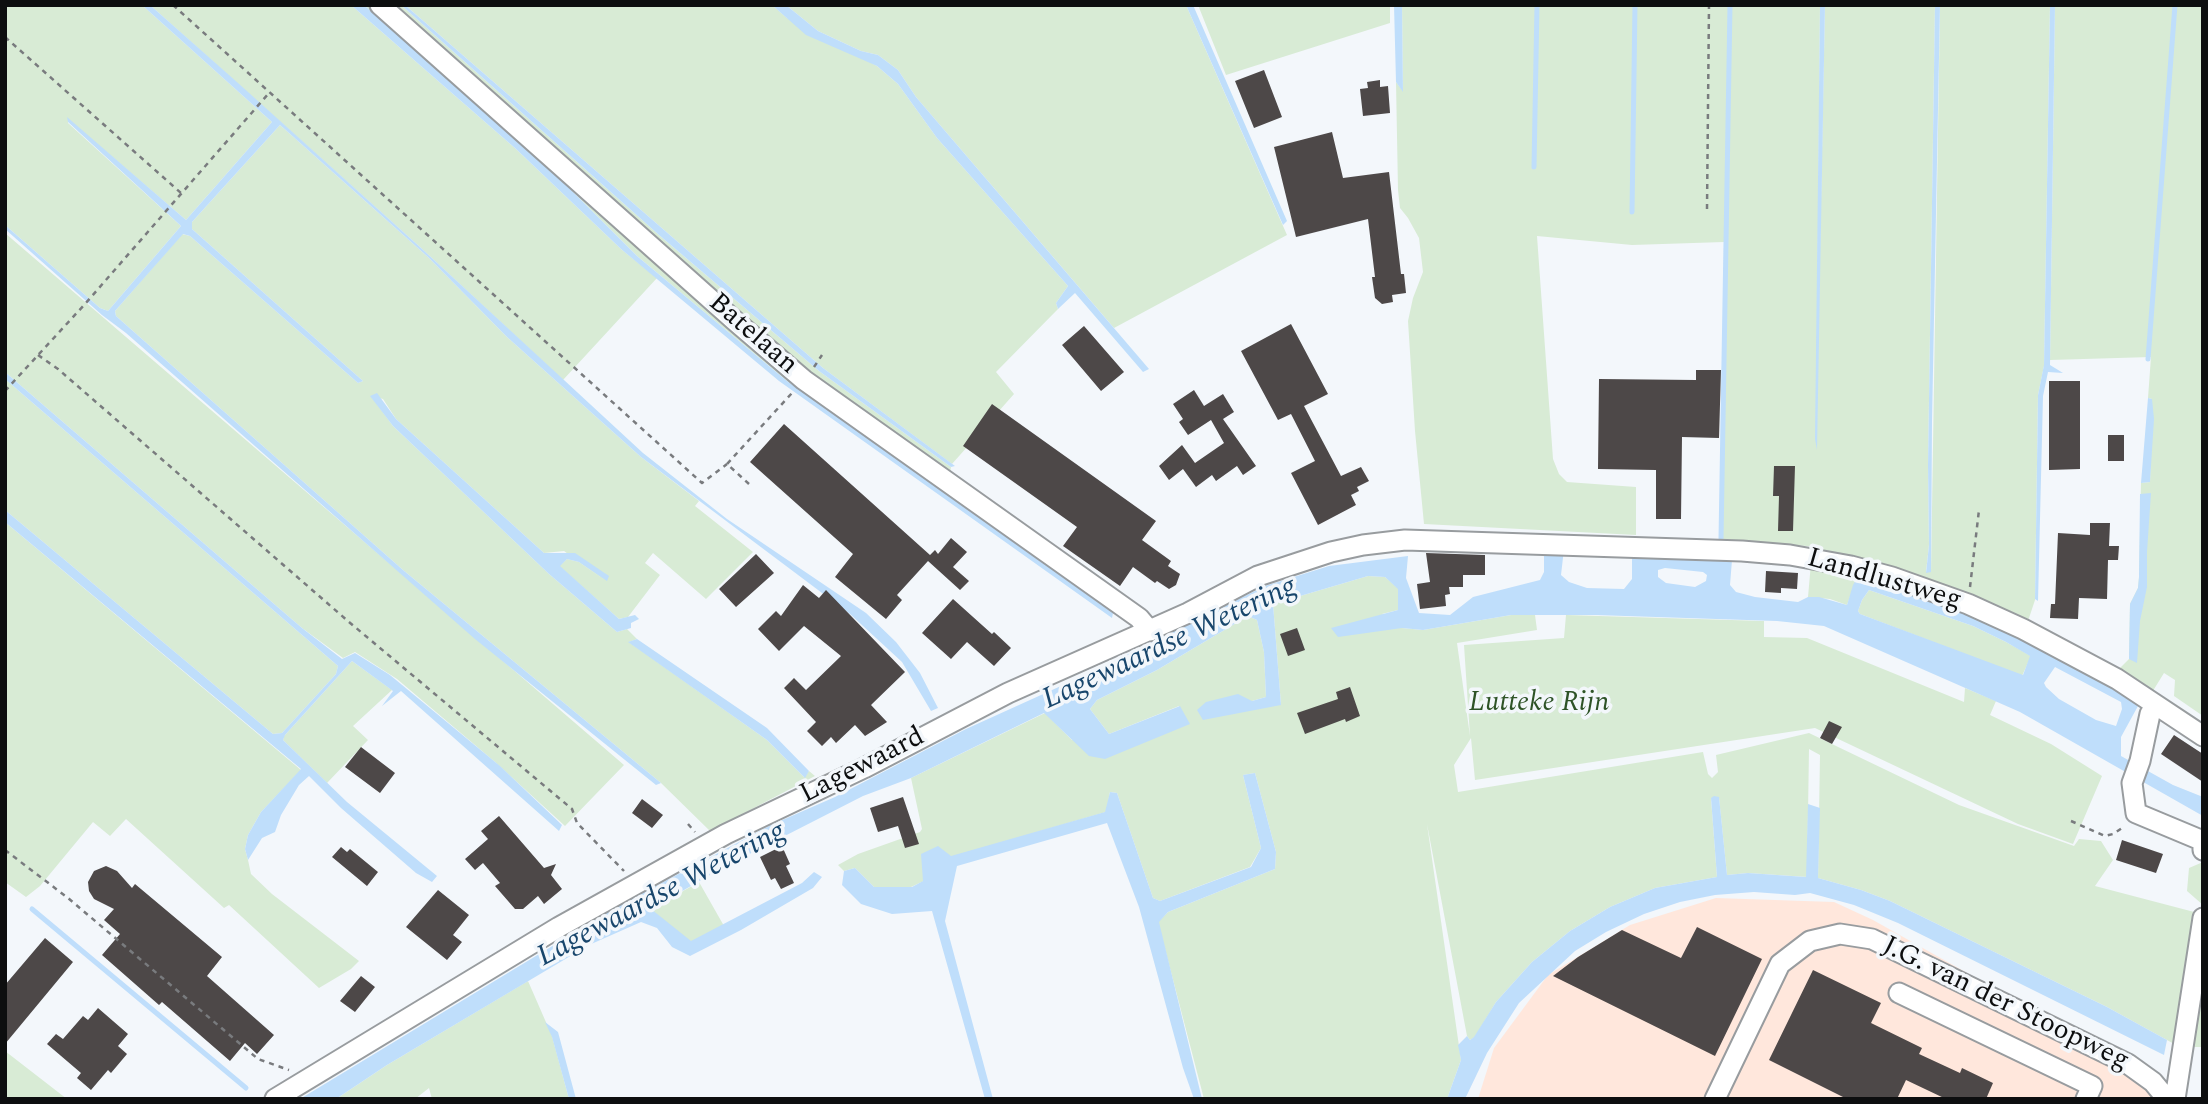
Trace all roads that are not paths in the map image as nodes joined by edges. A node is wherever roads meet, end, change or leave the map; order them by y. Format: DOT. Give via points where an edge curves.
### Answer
graph roads {
  1 [pos="380,5"];
  2 [pos="1405,540"];
  3 [pos="1150,631"];
  4 [pos="2156,706"];
  5 [pos="2203,736"];
  6 [pos="2203,850"];
  7 [pos="2203,918"];
  8 [pos="1899,993"];
  9 [pos="275,1099"];
  10 [pos="1715,1099"];
  11 [pos="2086,1099"];
  12 [pos="2167,1099"];
  13 [pos="2175,1099"];
  1 -- 3 [label="street, Batelaan" via="804,380 1139,618"];
  2 -- 3 [label="street, Lagewaard" via="1363,545 1281,567"];
  2 -- 4 [label="street, Landlustweg" via="1790,555 1830,561 1968,604 2074,654"];
  3 -- 9 [label="street, Lagewaard" via="1009,693 726,834 559,927"];
  4 -- 5 [label="street, Landlustweg"];
  4 -- 6 [label="street" via="2132,783 2136,813 2203,841"];
  7 -- 13 [label="street"];
  8 -- 11 [label="street" via="2092,1086"];
  10 -- 12 [label="street, J.G. van der Stoopweg" via="1780,964 1810,940 1840,934 1872,939 2128,1064"];
}
